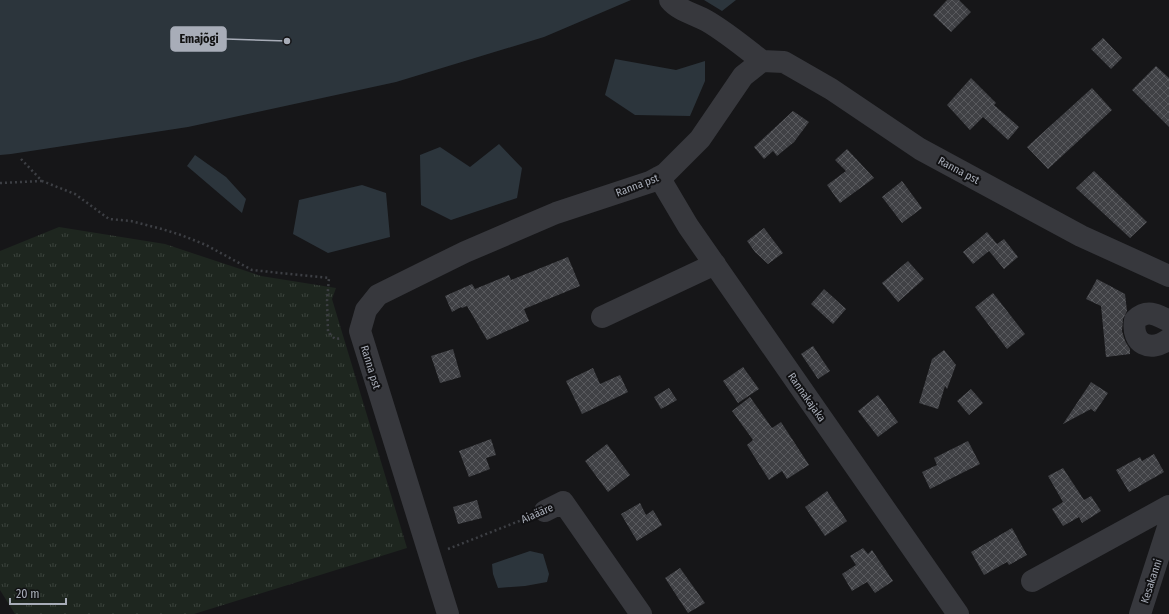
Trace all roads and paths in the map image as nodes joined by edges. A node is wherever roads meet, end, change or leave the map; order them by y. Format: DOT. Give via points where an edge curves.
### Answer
graph roads {
  1 [pos="670,0"];
  2 [pos="762,61"];
  3 [pos="20,159"];
  4 [pos="659,177"];
  5 [pos="42,181"];
  6 [pos="0,183"];
  7 [pos="715,264"];
  8 [pos="1169,276"];
  9 [pos="602,317"];
  10 [pos="1169,321"];
  11 [pos="343,337"];
  12 [pos="1169,339"];
  13 [pos="1169,506"];
  14 [pos="545,511"];
  15 [pos="1169,524"];
  16 [pos="429,557"];
  17 [pos="1032,581"];
  18 [pos="448,614"];
  19 [pos="641,614"];
  20 [pos="958,614"];
  21 [pos="1140,614"];
  1 -- 2 [label="street" via="675,6 706,21"];
  2 -- 4 [label="street, Ranna pst" via="743,76 700,139"];
  2 -- 8 [label="street, Ranna pst" via="784,62 831,89 920,149 1081,236"];
  3 -- 5 [label="path"];
  4 -- 7 [label="street, Rannakajaka" via="688,226"];
  4 -- 16 [label="street, Ranna pst" via="556,213 465,252 378,295 366,310 360,331"];
  5 -- 6 [label="path"];
  5 -- 11 [label="path" via="75,194 109,219 131,221 175,233 206,245 252,270 329,278 328,332 335,339"];
  7 -- 9 [label="street"];
  7 -- 20 [label="street, Rannakajaka"];
  10 -- 12 [label="street" via="1160,316 1141,314 1134,320 1133,329 1145,345 1155,346"];
  13 -- 17 [label="street"];
  14 -- 16 [label="path, Aiaääre"];
  14 -- 19 [label="street, Aiaääre" via="564,502"];
  15 -- 21 [label="street, Kesakanni"];
  16 -- 18 [label="street, Ranna pst"];
}
